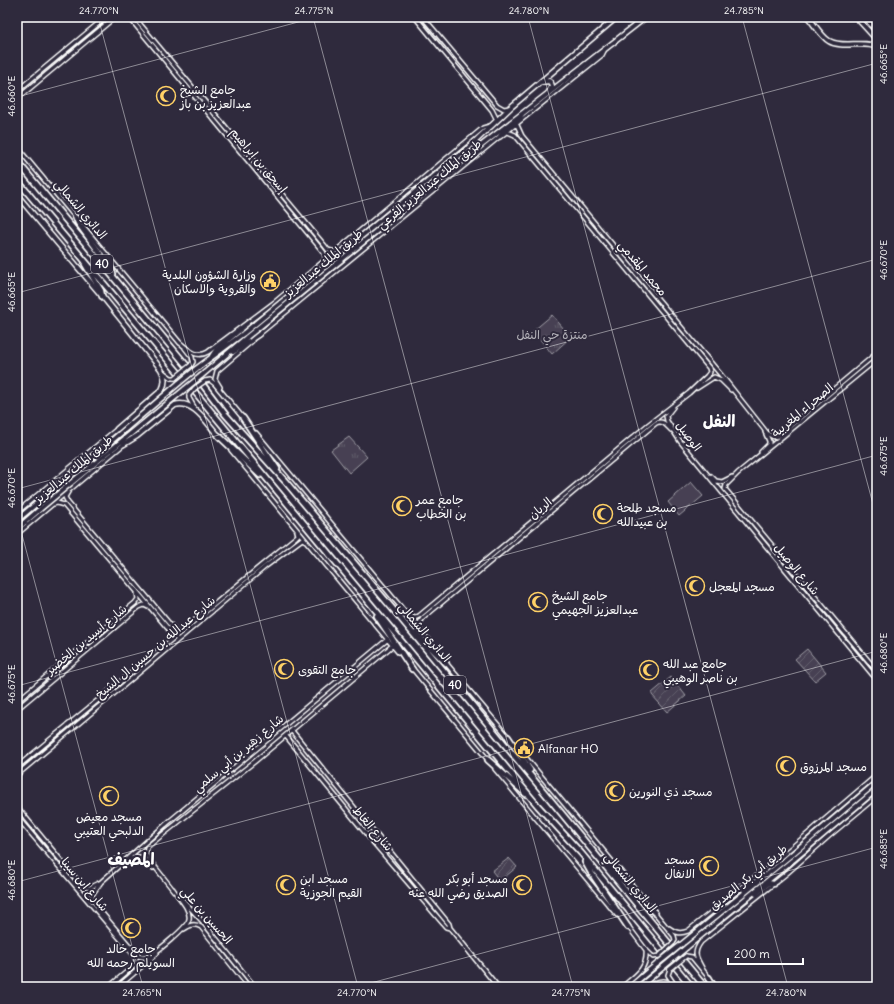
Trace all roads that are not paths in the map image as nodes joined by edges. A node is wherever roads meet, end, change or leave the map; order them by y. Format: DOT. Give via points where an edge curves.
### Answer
graph roads {
  1 [pos="106,17"];
  2 [pos="115,17"];
  3 [pos="131,17"];
  4 [pos="416,17"];
  5 [pos="423,17"];
  6 [pos="617,17"];
  7 [pos="646,17"];
  8 [pos="808,17"];
  9 [pos="856,17"];
  10 [pos="873,17"];
  11 [pos="877,22"];
  12 [pos="92,29"];
  13 [pos="96,33"];
  14 [pos="877,40"];
  15 [pos="877,47"];
  16 [pos="604,51"];
  17 [pos="540,83"];
  18 [pos="17,91"];
  19 [pos="548,94"];
  20 [pos="17,99"];
  21 [pos="494,102"];
  22 [pos="489,106"];
  23 [pos="511,107"];
  24 [pos="525,111"];
  25 [pos="498,120"];
  26 [pos="219,123"];
  27 [pos="517,125"];
  28 [pos="491,126"];
  29 [pos="508,132"];
  30 [pos="522,136"];
  31 [pos="499,137"];
  32 [pos="518,139"];
  33 [pos="17,147"];
  34 [pos="17,161"];
  35 [pos="17,180"];
  36 [pos="17,195"];
  37 [pos="398,200"];
  38 [pos="392,208"];
  39 [pos="405,215"];
  40 [pos="398,217"];
  41 [pos="76,218"];
  42 [pos="378,218"];
  43 [pos="374,219"];
  44 [pos="387,227"];
  45 [pos="383,233"];
  46 [pos="607,239"];
  47 [pos="604,242"];
  48 [pos="324,246"];
  49 [pos="322,249"];
  50 [pos="335,252"];
  51 [pos="79,254"];
  52 [pos="326,260"];
  53 [pos="114,278"];
  54 [pos="102,296"];
  55 [pos="247,324"];
  56 [pos="259,334"];
  57 [pos="684,335"];
  58 [pos="180,342"];
  59 [pos="877,353"];
  60 [pos="212,356"];
  61 [pos="877,360"];
  62 [pos="216,364"];
  63 [pos="189,366"];
  64 [pos="160,369"];
  65 [pos="178,372"];
  66 [pos="850,375"];
  67 [pos="846,378"];
  68 [pos="853,379"];
  69 [pos="849,382"];
  70 [pos="204,383"];
  71 [pos="195,392"];
  72 [pos="689,393"];
  73 [pos="737,396"];
  74 [pos="228,399"];
  75 [pos="677,402"];
  76 [pos="149,408"];
  77 [pos="195,409"];
  78 [pos="668,413"];
  79 [pos="243,418"];
  80 [pos="148,420"];
  81 [pos="759,422"];
  82 [pos="117,430"];
  83 [pos="220,436"];
  84 [pos="773,437"];
  85 [pos="680,441"];
  86 [pos="124,444"];
  87 [pos="753,461"];
  88 [pos="704,469"];
  89 [pos="594,470"];
  90 [pos="67,472"];
  91 [pos="597,473"];
  92 [pos="738,473"];
  93 [pos="285,481"];
  94 [pos="77,485"];
  95 [pos="276,489"];
  96 [pos="68,492"];
  97 [pos="28,503"];
  98 [pos="68,503"];
  99 [pos="54,504"];
  100 [pos="64,505"];
  101 [pos="17,512"];
  102 [pos="40,516"];
  103 [pos="17,520"];
  104 [pos="17,529"];
  105 [pos="296,529"];
  106 [pos="17,534"];
  107 [pos="294,539"];
  108 [pos="307,542"];
  109 [pos="296,543"];
  110 [pos="787,563"];
  111 [pos="783,566"];
  112 [pos="137,593"];
  113 [pos="364,597"];
  114 [pos="135,603"];
  115 [pos="139,607"];
  116 [pos="150,608"];
  117 [pos="396,614"];
  118 [pos="407,615"];
  119 [pos="418,616"];
  120 [pos="421,620"];
  121 [pos="422,632"];
  122 [pos="180,636"];
  123 [pos="176,638"];
  124 [pos="388,639"];
  125 [pos="393,645"];
  126 [pos="446,663"];
  127 [pos="412,668"];
  128 [pos="877,672"];
  129 [pos="877,680"];
  130 [pos="17,701"];
  131 [pos="17,709"];
  132 [pos="292,731"];
  133 [pos="286,736"];
  134 [pos="508,737"];
  135 [pos="488,760"];
  136 [pos="17,767"];
  137 [pos="17,775"];
  138 [pos="877,776"];
  139 [pos="877,782"];
  140 [pos="543,790"];
  141 [pos="877,790"];
  142 [pos="877,796"];
  143 [pos="538,806"];
  144 [pos="17,807"];
  145 [pos="17,817"];
  146 [pos="587,846"];
  147 [pos="53,851"];
  148 [pos="581,853"];
  149 [pos="146,854"];
  150 [pos="49,855"];
  151 [pos="792,857"];
  152 [pos="125,862"];
  153 [pos="764,871"];
  154 [pos="161,876"];
  155 [pos="101,882"];
  156 [pos="774,884"];
  157 [pos="173,889"];
  158 [pos="740,903"];
  159 [pos="729,905"];
  160 [pos="655,913"];
  161 [pos="666,926"];
  162 [pos="628,927"];
  163 [pos="450,928"];
  164 [pos="171,940"];
  165 [pos="646,950"];
  166 [pos="704,970"];
  167 [pos="709,978"];
  168 [pos="676,986"];
  169 [pos="109,987"];
  170 [pos="118,987"];
  171 [pos="250,987"];
  172 [pos="255,987"];
  173 [pos="498,987"];
  174 [pos="622,987"];
  175 [pos="630,987"];
  176 [pos="639,987"];
  177 [pos="649,987"];
  178 [pos="692,987"];
  179 [pos="705,987"];
  180 [pos="715,987"];
  1 -- 12 [label="street"];
  2 -- 13 [label="street"];
  3 -- 26 [label="street, إسحق بن إبراهيم"];
  4 -- 22 [label="street"];
  5 -- 21 [label="street"];
  6 -- 17 [label="main road, طريق الملك عبدالعزيز"];
  7 -- 16 [label="main road, طريق الملك عبدالعزيز"];
  8 -- 15 [label="main road" via="829,41 836,44 870,44"];
  9 -- 14 [label="main road"];
  10 -- 11 [label="main road"];
  12 -- 13 [label="street"];
  12 -- 18 [label="street"];
  13 -- 20 [label="street"];
  16 -- 19 [label="main road, طريق الملك عبدالعزيز"];
  16 -- 27 [label="street"];
  17 -- 19 [label="main road" via="551,82"];
  17 -- 23 [label="main road, طريق الملك عبدالعزيز"];
  19 -- 24 [label="main road, طريق الملك عبدالعزيز"];
  21 -- 22 [label="street"];
  21 -- 23 [label="street" via="502,108"];
  22 -- 25 [label="street"];
  23 -- 25 [label="main road, طريق الملك عبدالعزيز"];
  24 -- 31 [label="street, طريق الملك عبدالعزيز الفرعي" via="518,121"];
  24 -- 62 [label="main road, طريق الملك عبدالعزيز, bridge"];
  25 -- 28 [label="main road, طريق الملك عبدالعزيز"];
  26 -- 48 [label="street, إسحق بن إبراهيم"];
  26 -- 49 [label="street, إسحق بن إبراهيم"];
  27 -- 29 [label="street"];
  27 -- 30 [label="street, محمد المقدمي"];
  28 -- 37 [label="street, طريق الملك عبدالعزيز الفرعي" via="484,128"];
  28 -- 60 [label="main road, طريق الملك عبدالعزيز, bridge" via="466,150 244,333"];
  29 -- 31 [label="street"];
  29 -- 32 [label="street, محمد المقدمي"];
  30 -- 32 [label="street"];
  30 -- 46 [label="street, محمد المقدمي"];
  31 -- 39 [label="street, طريق الملك عبدالعزيز الفرعي"];
  32 -- 47 [label="street, محمد المقدمي"];
  33 -- 41 [label="street, الدائري الشمالي"];
  34 -- 53 [label="highway, الدائري الشمالي / 40"];
  35 -- 51 [label="highway, 40"];
  36 -- 54 [label="main road"];
  37 -- 38 [label="street"];
  37 -- 43 [label="street, طريق الملك عبدالعزيز الفرعي"];
  39 -- 40 [label="street"];
  39 -- 45 [label="street, طريق الملك عبدالعزيز الفرعي"];
  41 -- 53 [label="highway" via="110,267"];
  41 -- 58 [label="street, الدائري الشمالي"];
  42 -- 43 [label="street"];
  43 -- 50 [label="street, طريق الملك عبدالعزيز الفرعي"];
  44 -- 45 [label="street"];
  45 -- 56 [label="street, طريق الملك عبدالعزيز الفرعي"];
  46 -- 47 [label="street"];
  46 -- 57 [label="street, محمد المقدمي"];
  47 -- 57 [label="street, محمد المقدمي"];
  48 -- 49 [label="street" via="325,250"];
  48 -- 50 [label="street, إسحق بن إبراهيم"];
  49 -- 52 [label="street, إسحق بن إبراهيم"];
  50 -- 52 [label="street, طريق الملك عبدالعزيز الفرعي"];
  51 -- 54 [label="highway"];
  51 -- 65 [label="highway, 40"];
  52 -- 55 [label="street, طريق الملك عبدالعزيز الفرعي"];
  53 -- 63 [label="highway, الدائري الشمالي / 40"];
  54 -- 64 [label="main road"];
  55 -- 58 [label="street, طريق الملك عبدالعزيز الفرعي" via="204,355 194,354"];
  55 -- 60 [label="main road"];
  56 -- 62 [label="main road"];
  56 -- 74 [label="street, طريق الملك عبدالعزيز الفرعي" via="217,371 215,378"];
  57 -- 72 [label="street, محمد المقدمي" via="710,372"];
  57 -- 73 [label="street, محمد المقدمي"];
  58 -- 63 [label="street, الدائري الشمالي" via="192,357 193,362"];
  59 -- 66 [label="street, الصحراء المغربية"];
  60 -- 76 [label="main road, طريق الملك عبدالعزيز, bridge"];
  61 -- 68 [label="street, الصحراء المغربية"];
  62 -- 80 [label="main road, طريق الملك عبدالعزيز, bridge"];
  63 -- 64 [label="street, bridge" via="176,378 171,378"];
  64 -- 82 [label="main road" via="165,379 162,390"];
  66 -- 67 [label="street, الصحراء المغربية"];
  66 -- 68 [label="street"];
  67 -- 69 [label="street"];
  67 -- 84 [label="street, الصحراء المغربية" via="778,436"];
  68 -- 69 [label="street, الصحراء المغربية"];
  69 -- 87 [label="street, الصحراء المغربية"];
  70 -- 74 [label="street, الدائري الشمالي" via="210,380"];
  70 -- 77 [label="street, bridge" via="189,395"];
  70 -- 93 [label="highway, الدائري الشمالي / 40" via="260,454"];
  71 -- 95 [label="highway, الدائري الشمالي / 40"];
  72 -- 73 [label="street" via="714,377 721,380"];
  72 -- 75 [label="street, الريان"];
  73 -- 81 [label="street, محمد المقدمي"];
  74 -- 79 [label="street, الدائري الشمالي"];
  75 -- 78 [label="street, الريان"];
  75 -- 89 [label="street, الريان"];
  76 -- 82 [label="main road"];
  76 -- 103 [label="main road, طريق الملك عبدالعزيز, bridge"];
  77 -- 83 [label="main road"];
  77 -- 86 [label="main road" via="183,404 175,405"];
  78 -- 85 [label="street, الوصيل" via="666,421"];
  79 -- 93 [label="highway"];
  79 -- 118 [label="street, الدائري الشمالي"];
  80 -- 86 [label="main road"];
  80 -- 104 [label="main road, طريق الملك عبدالعزيز, bridge"];
  81 -- 84 [label="street, محمد المقدمي"];
  81 -- 87 [label="street, محمد المقدمي" via="769,441 767,447"];
  82 -- 90 [label="street"];
  83 -- 95 [label="highway"];
  83 -- 105 [label="street"];
  85 -- 88 [label="street, الوصيل"];
  85 -- 91 [label="street, الريان" via="663,422 660,422"];
  86 -- 94 [label="street"];
  87 -- 92 [label="street, الصحراء المغربية"];
  88 -- 92 [label="street" via="716,481 722,482"];
  88 -- 111 [label="street, شارع الوصيل"];
  89 -- 91 [label="street"];
  89 -- 119 [label="street, الريان"];
  90 -- 94 [label="street" via="62,478 66,488"];
  90 -- 97 [label="street"];
  91 -- 120 [label="street, الريان"];
  92 -- 110 [label="street, شارع الوصيل" via="726,485 727,493"];
  93 -- 117 [label="highway, الدائري الشمالي / 40"];
  94 -- 96 [label="street"];
  95 -- 113 [label="highway, الدائري الشمالي / 40"];
  96 -- 98 [label="street" via="65,497"];
  96 -- 99 [label="street"];
  97 -- 101 [label="street"];
  97 -- 102 [label="street" via="42,494 46,495 50,503"];
  98 -- 100 [label="street" via="64,502"];
  98 -- 122 [label="street"];
  99 -- 100 [label="street"];
  99 -- 102 [label="street"];
  100 -- 112 [label="street"];
  102 -- 106 [label="street"];
  105 -- 107 [label="street" via="298,535"];
  105 -- 108 [label="street"];
  107 -- 109 [label="street" via="297,539"];
  107 -- 122 [label="street, شارع عبدالله بن حسين ال الشيخ"];
  108 -- 109 [label="street" via="302,539"];
  108 -- 124 [label="street"];
  109 -- 122 [label="street, شارع عبدالله بن حسين ال الشيخ"];
  110 -- 111 [label="street"];
  110 -- 128 [label="street, شارع الوصيل"];
  111 -- 129 [label="street, شارع الوصيل"];
  112 -- 114 [label="street, شارع أسيد بن الخضير" via="138,599"];
  112 -- 116 [label="street"];
  113 -- 127 [label="highway"];
  113 -- 143 [label="highway, الدائري الشمالي / 40"];
  114 -- 115 [label="street" via="140,603"];
  114 -- 130 [label="street, شارع أسيد بن الخضير"];
  115 -- 116 [label="street, شارع أسيد بن الخضير" via="144,605"];
  115 -- 131 [label="street, شارع أسيد بن الخضير"];
  116 -- 123 [label="street"];
  117 -- 126 [label="highway"];
  117 -- 140 [label="highway, الدائري الشمالي / 40"];
  118 -- 119 [label="street" via="412,618"];
  118 -- 121 [label="street, الدائري الشمالي"];
  119 -- 120 [label="street"];
  120 -- 121 [label="street" via="419,626"];
  121 -- 126 [label="street, الدائري الشمالي"];
  122 -- 123 [label="street, شارع عبدالله بن حسين ال الشيخ"];
  123 -- 136 [label="street, شارع عبدالله بن حسين ال الشيخ"];
  123 -- 137 [label="street, شارع عبدالله بن حسين ال الشيخ"];
  124 -- 125 [label="street"];
  124 -- 152 [label="street, شارع زهير بن أبي سلمي" via="165,825"];
  125 -- 127 [label="street"];
  125 -- 132 [label="street, شارع زهير بن أبي سلمي"];
  126 -- 134 [label="street, الدائري الشمالي"];
  127 -- 135 [label="street"];
  132 -- 133 [label="street, شارع زهير بن أبي سلمي"];
  132 -- 163 [label="street, شارع الغاط"];
  133 -- 149 [label="street, شارع زهير بن أبي سلمي" via="150,844"];
  133 -- 163 [label="street, شارع الغاط" via="401,875 446,927"];
  134 -- 140 [label="highway"];
  134 -- 160 [label="street, الدائري الشمالي"];
  135 -- 143 [label="highway"];
  135 -- 162 [label="street"];
  138 -- 153 [label="street"];
  139 -- 151 [label="main road, طريق أبي بكر الصديق, bridge"];
  140 -- 146 [label="highway, الدائري الشمالي / 40"];
  141 -- 151 [label="main road, طريق أبي بكر الصديق, bridge"];
  142 -- 156 [label="street"];
  143 -- 148 [label="highway, الدائري الشمالي / 40"];
  144 -- 147 [label="street, شارع ابن سينا"];
  145 -- 150 [label="street, شارع ابن سينا"];
  146 -- 160 [label="highway"];
  146 -- 179 [label="highway, الدائري الشمالي / 40"];
  147 -- 150 [label="street"];
  147 -- 155 [label="street, شارع ابن سينا" via="85,888"];
  148 -- 162 [label="highway" via="590,871"];
  148 -- 178 [label="highway, الدائري الشمالي / 40"];
  149 -- 154 [label="street, الحسين بن علي"];
  150 -- 169 [label="street, شارع ابن سينا" via="136,959 136,964"];
  151 -- 158 [label="main road, طريق أبي بكر الصديق"];
  151 -- 159 [label="main road, طريق أبي بكر الصديق"];
  152 -- 154 [label="street" via="137,856 142,857"];
  152 -- 155 [label="street, شارع زهير بن أبي سلمي"];
  153 -- 159 [label="main road"];
  153 -- 161 [label="street" via="688,931 675,932"];
  154 -- 157 [label="street, الحسين بن علي"];
  155 -- 164 [label="street" via="92,898 138,956 144,958"];
  156 -- 158 [label="main road" via="769,883"];
  156 -- 166 [label="street" via="701,942 696,955"];
  157 -- 164 [label="street" via="190,918"];
  157 -- 172 [label="street, الحسين بن علي"];
  158 -- 176 [label="main road, طريق أبي بكر الصديق, bridge"];
  159 -- 175 [label="main road, طريق أبي بكر الصديق, bridge"];
  160 -- 161 [label="street, الدائري الشمالي"];
  161 -- 165 [label="street, الدائري الشمالي, bridge" via="674,936 673,943 658,956 653,957"];
  162 -- 165 [label="street"];
  163 -- 173 [label="street, شارع الغاط"];
  164 -- 170 [label="street"];
  164 -- 171 [label="street, الحسين بن علي" via="191,925 201,927"];
  165 -- 174 [label="street" via="645,965"];
  166 -- 167 [label="street"];
  166 -- 168 [label="street, bridge" via="692,957 686,956 670,969 668,974"];
  167 -- 180 [label="highway"];
  168 -- 177 [label="street" via="661,981"];
}
